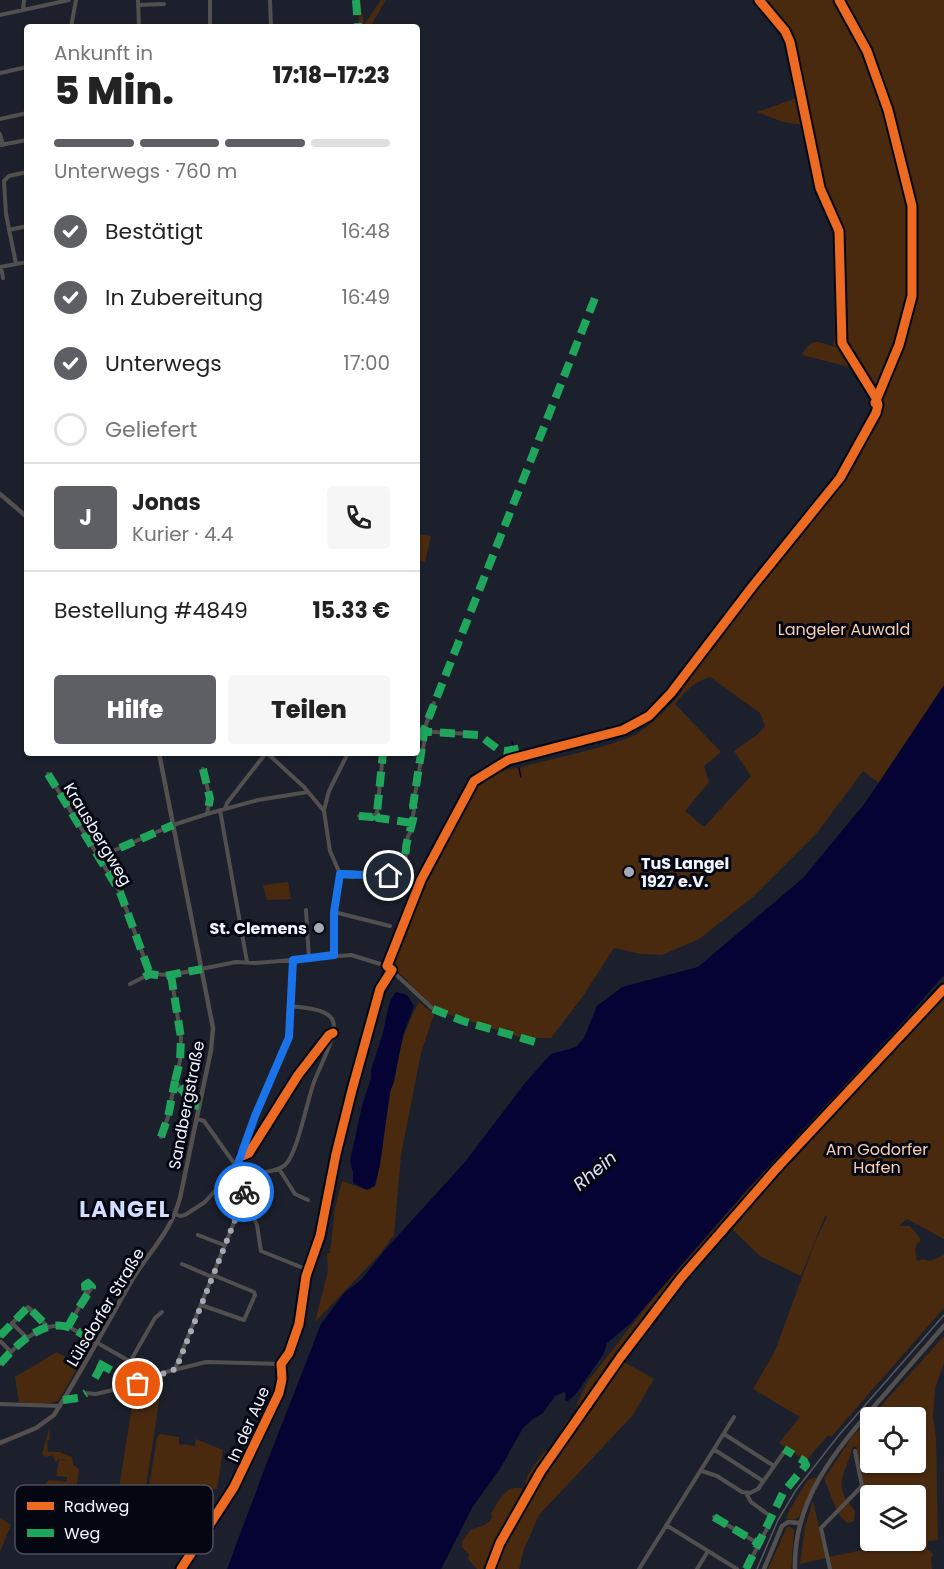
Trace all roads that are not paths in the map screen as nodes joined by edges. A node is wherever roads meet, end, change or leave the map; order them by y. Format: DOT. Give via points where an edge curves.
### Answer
graph roads {
  1 [pos="24,0"];
  2 [pos="69,0"];
  3 [pos="76,0"];
  4 [pos="210,0"];
  5 [pos="270,0"];
  6 [pos="138,2"];
  7 [pos="164,4"];
  8 [pos="23,10"];
  9 [pos="0,15"];
  10 [pos="72,24"];
  11 [pos="139,24"];
  12 [pos="210,24"];
  13 [pos="271,24"];
  14 [pos="24,67"];
  15 [pos="0,73"];
  16 [pos="24,114"];
  17 [pos="0,119"];
  18 [pos="0,134"];
  19 [pos="24,141"];
  20 [pos="2,145"];
  21 [pos="24,173"];
  22 [pos="24,227"];
  23 [pos="9,230"];
  24 [pos="24,263"];
  25 [pos="16,264"];
  26 [pos="0,267"];
  27 [pos="3,278"];
  28 [pos="0,494"];
  29 [pos="24,514"];
  30 [pos="434,703"];
  31 [pos="420,731"];
  32 [pos="424,732"];
  33 [pos="469,734"];
  34 [pos="160,756"];
  35 [pos="265,756"];
  36 [pos="271,756"];
  37 [pos="346,756"];
  38 [pos="383,756"];
  39 [pos="203,769"];
  40 [pos="48,774"];
  41 [pos="308,792"];
  42 [pos="223,809"];
  43 [pos="324,811"];
  44 [pos="207,814"];
  45 [pos="359,816"];
  46 [pos="173,825"];
  47 [pos="99,857"];
  48 [pos="340,874"];
  49 [pos="404,877"];
  50 [pos="421,880"];
  51 [pos="306,910"];
  52 [pos="334,912"];
  53 [pos="390,926"];
  54 [pos="334,955"];
  55 [pos="309,959"];
  56 [pos="293,960"];
  57 [pos="247,962"];
  58 [pos="202,969"];
  59 [pos="150,974"];
  60 [pos="171,975"];
  61 [pos="130,984"];
  62 [pos="291,1006"];
  63 [pos="433,1009"];
  64 [pos="176,1081"];
  65 [pos="199,1106"];
  66 [pos="197,1119"];
  67 [pos="161,1137"];
  68 [pos="237,1166"];
  69 [pos="279,1169"];
  70 [pos="241,1173"];
  71 [pos="308,1200"];
  72 [pos="246,1202"];
  73 [pos="175,1214"];
  74 [pos="198,1235"];
  75 [pos="320,1236"];
  76 [pos="224,1245"];
  77 [pos="182,1264"];
  78 [pos="308,1270"];
  79 [pos="212,1276"];
  80 [pos="86,1296"];
  81 [pos="201,1305"];
  82 [pos="162,1312"];
  83 [pos="12,1323"];
  84 [pos="944,1326"];
  85 [pos="48,1327"];
  86 [pos="68,1327"];
  87 [pos="0,1336"];
  88 [pos="27,1338"];
  89 [pos="0,1341"];
  90 [pos="96,1343"];
  91 [pos="11,1352"];
  92 [pos="130,1362"];
  93 [pos="0,1364"];
  94 [pos="281,1364"];
  95 [pos="176,1369"];
  96 [pos="147,1372"];
  97 [pos="86,1393"];
  98 [pos="0,1404"];
  99 [pos="60,1406"];
  100 [pos="734,1417"];
  101 [pos="724,1434"];
  102 [pos="0,1443"];
  103 [pos="715,1450"];
  104 [pos="855,1450"];
  105 [pos="784,1452"];
  106 [pos="774,1466"];
  107 [pos="702,1471"];
  108 [pos="763,1481"];
  109 [pos="230,1493"];
  110 [pos="746,1493"];
  111 [pos="714,1516"];
  112 [pos="800,1523"];
  113 [pos="666,1525"];
  114 [pos="759,1544"];
  115 [pos="708,1551"];
  116 [pos="639,1569"];
  117 [pos="697,1569"];
  118 [pos="737,1569"];
  119 [pos="746,1569"];
  120 [pos="764,1569"];
  121 [pos="795,1569"];
  122 [pos="830,1569"];
  1 -- 8 [label="street"];
  2 -- 8 [label="street"];
  3 -- 10 [label="street"];
  4 -- 12 [label="street"];
  5 -- 13 [label="street"];
  6 -- 7 [label="street"];
  6 -- 11 [label="street"];
  8 -- 9 [label="street"];
  14 -- 15 [label="street"];
  16 -- 17 [label="street"];
  18 -- 20 [label="street"];
  19 -- 20 [label="street"];
  21 -- 23 [label="street" via="4,178"];
  22 -- 23 [label="street"];
  23 -- 25 [label="street"];
  24 -- 25 [label="street"];
  25 -- 26 [label="street"];
  26 -- 27 [label="street"];
  28 -- 29 [label="street"];
  30 -- 32 [label="street"];
  31 -- 32 [label="street"];
  32 -- 33 [label="street"];
  32 -- 49 [label="street"];
  34 -- 46 [label="street, Sandbergstraße"];
  35 -- 42 [label="street"];
  36 -- 41 [label="street"];
  37 -- 43 [label="street"];
  38 -- 45 [label="street" via="377,813 372,817"];
  39 -- 44 [label="street" via="210,799"];
  40 -- 47 [label="street, Krausbergweg"];
  41 -- 42 [label="street"];
  41 -- 43 [label="street"];
  42 -- 44 [label="street"];
  42 -- 57 [label="street"];
  43 -- 48 [label="street" via="330,851"];
  44 -- 46 [label="street"];
  46 -- 47 [label="street"];
  46 -- 58 [label="street, Sandbergstraße"];
  47 -- 59 [label="street, Krausbergweg" via="120,892"];
  48 -- 49 [label="street"];
  48 -- 52 [label="street"];
  49 -- 50 [label="street"];
  51 -- 55 [label="street"];
  52 -- 53 [label="street"];
  52 -- 54 [label="street"];
  54 -- 55 [label="street"];
  54 -- 63 [label="street" via="351,955 387,966"];
  55 -- 56 [label="street"];
  56 -- 57 [label="street"];
  56 -- 62 [label="street"];
  57 -- 58 [label="street"];
  58 -- 60 [label="street"];
  58 -- 65 [label="street, Sandbergstraße" via="213,1028"];
  59 -- 60 [label="street"];
  59 -- 61 [label="street"];
  60 -- 64 [label="street" via="181,1038"];
  62 -- 68 [label="street" via="286,1044"];
  62 -- 69 [label="street" via="327,1014 333,1021 334,1032 291,1156"];
  64 -- 65 [label="street"];
  64 -- 67 [label="street"];
  65 -- 66 [label="street, Sandbergstraße"];
  66 -- 68 [label="street" via="204,1121"];
  66 -- 73 [label="street, Sandbergstraße"];
  68 -- 70 [label="street"];
  68 -- 73 [label="street" via="205,1202 185,1215"];
  69 -- 70 [label="street"];
  69 -- 71 [label="street" via="295,1194"];
  70 -- 72 [label="street"];
  72 -- 76 [label="street" via="241,1205"];
  72 -- 78 [label="street" via="257,1225 261,1251"];
  73 -- 90 [label="street, Lülsdorfer Straße"];
  74 -- 76 [label="street"];
  75 -- 78 [label="street"];
  76 -- 79 [label="street"];
  77 -- 79 [label="street"];
  78 -- 94 [label="street" via="298,1326"];
  79 -- 81 [label="street"];
  79 -- 81 [label="street" via="255,1293 246,1319"];
  80 -- 86 [label="street"];
  81 -- 95 [label="street"];
  82 -- 92 [label="street"];
  83 -- 85 [label="street" via="28,1307"];
  83 -- 87 [label="street"];
  83 -- 88 [label="street"];
  84 -- 112 [label="street" via="829,1461 808,1498"];
  85 -- 86 [label="street"];
  85 -- 88 [label="street"];
  86 -- 90 [label="street"];
  88 -- 91 [label="street"];
  89 -- 91 [label="street"];
  90 -- 92 [label="street"];
  90 -- 99 [label="street, Lülsdorfer Straße"];
  91 -- 93 [label="street"];
  92 -- 96 [label="street"];
  94 -- 95 [label="street" via="211,1362"];
  94 -- 109 [label="street, In der Aue" via="282,1383 277,1398"];
  95 -- 96 [label="street" via="159,1375"];
  96 -- 97 [label="street" via="138,1384"];
  98 -- 99 [label="street"];
  99 -- 102 [label="street, Lülsdorfer Straße" via="42,1424"];
  100 -- 101 [label="street"];
  101 -- 103 [label="street"];
  101 -- 106 [label="street"];
  103 -- 107 [label="street"];
  103 -- 108 [label="street"];
  104 -- 122 [label="street" via="862,1486 821,1528"];
  105 -- 106 [label="street"];
  106 -- 108 [label="street"];
  107 -- 110 [label="street"];
  107 -- 113 [label="street"];
  108 -- 110 [label="street" via="754,1492"];
  110 -- 114 [label="street" via="751,1502 770,1516"];
  111 -- 114 [label="street"];
  112 -- 120 [label="street" via="782,1526"];
  112 -- 121 [label="street"];
  113 -- 115 [label="street"];
  113 -- 116 [label="street"];
  114 -- 119 [label="street"];
  115 -- 117 [label="street"];
  115 -- 118 [label="street"];
}
